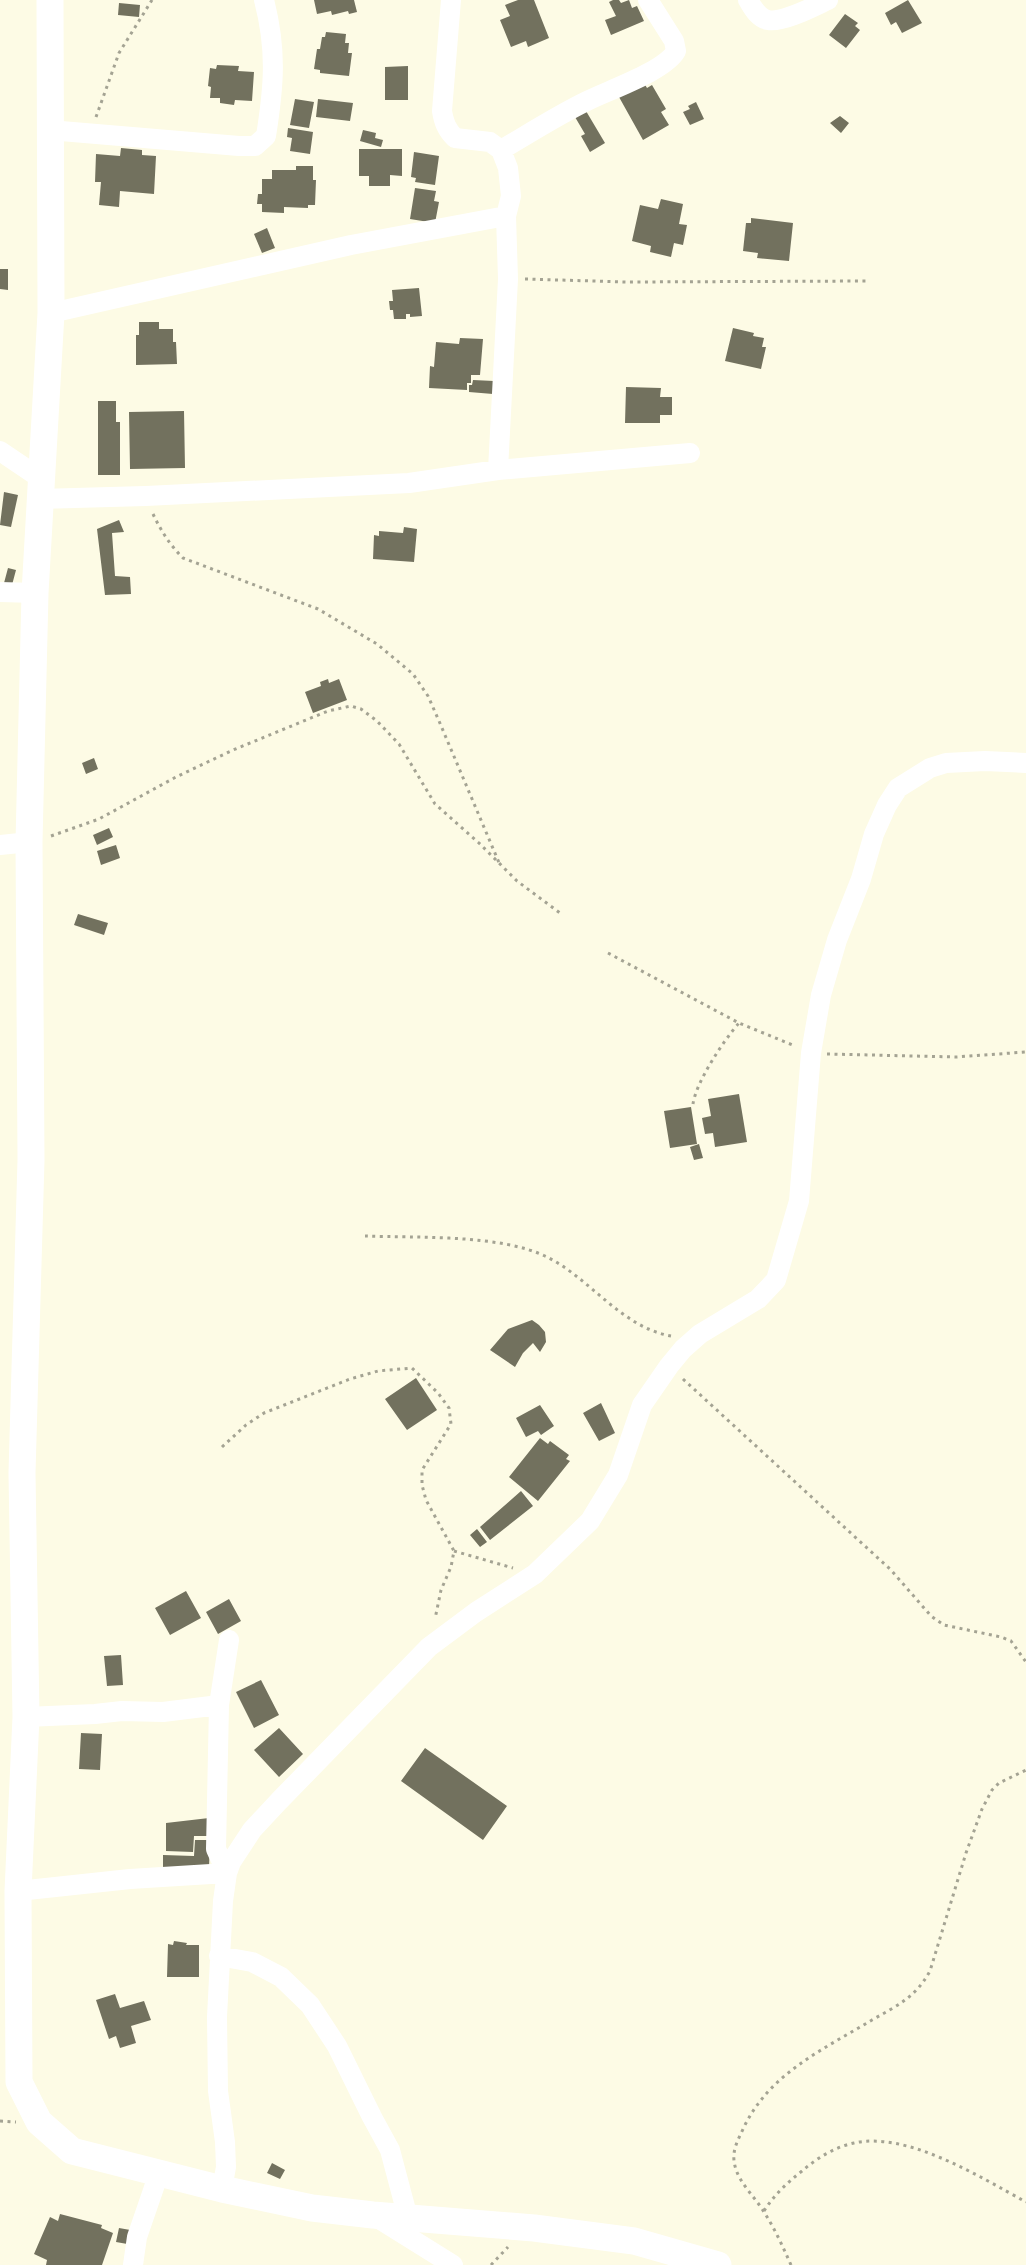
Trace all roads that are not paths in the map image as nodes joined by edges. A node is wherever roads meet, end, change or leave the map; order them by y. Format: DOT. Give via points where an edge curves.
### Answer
graph roads {
  1 [pos="50,0"];
  2 [pos="264,0"];
  3 [pos="451,0"];
  4 [pos="648,0"];
  5 [pos="748,0"];
  6 [pos="828,0"];
  7 [pos="49,130"];
  8 [pos="501,150"];
  9 [pos="506,216"];
  10 [pos="51,313"];
  11 [pos="0,451"];
  12 [pos="690,453"];
  13 [pos="498,470"];
  14 [pos="40,488"];
  15 [pos="0,592"];
  16 [pos="35,593"];
  17 [pos="1026,763"];
  18 [pos="29,842"];
  19 [pos="0,845"];
  20 [pos="229,1640"];
  21 [pos="219,1705"];
  22 [pos="26,1717"];
  23 [pos="227,1873"];
  24 [pos="18,1891"];
  25 [pos="219,1956"];
  26 [pos="159,2173"];
  27 [pos="222,2189"];
  28 [pos="373,2215"];
  29 [pos="408,2218"];
  30 [pos="133,2265"];
  31 [pos="453,2265"];
  32 [pos="718,2265"];
  1 -- 7 [label="street"];
  2 -- 7 [label="street" via="273,54 273,89 266,136 255,146"];
  3 -- 8 [label="street" via="443,122 455,138 490,142"];
  4 -- 8 [label="street" via="674,41 676,51 672,57"];
  5 -- 6 [label="street" via="757,14 769,20 785,18"];
  7 -- 10 [label="street"];
  8 -- 9 [label="street" via="508,168 511,196"];
  9 -- 10 [label="street" via="351,245"];
  9 -- 13 [label="street" via="508,279"];
  10 -- 14 [label="street"];
  11 -- 14 [label="street"];
  12 -- 13 [label="street"];
  13 -- 14 [label="street" via="409,483 146,496"];
  14 -- 16 [label="street"];
  15 -- 16 [label="street"];
  16 -- 18 [label="street"];
  17 -- 23 [label="street" via="946,763 898,788 887,806 874,834 821,995 811,1053 799,1201 776,1280 758,1299 693,1340 669,1366 642,1404 618,1474 590,1521 535,1574 429,1647 252,1830"];
  18 -- 19 [label="street"];
  18 -- 22 [label="street" via="31,1160 22,1473"];
  20 -- 21 [label="street"];
  21 -- 22 [label="street" via="163,1712"];
  21 -- 23 [label="street" via="216,1850"];
  22 -- 24 [label="street"];
  23 -- 24 [label="street"];
  23 -- 25 [label="street"];
  24 -- 26 [label="street" via="19,2082 39,2122 72,2151"];
  25 -- 27 [label="street" via="218,2091 226,2167"];
  25 -- 29 [label="street" via="252,1962 281,1977 310,2005 338,2046 390,2150"];
  26 -- 27 [label="street"];
  26 -- 30 [label="street" via="137,2237"];
  27 -- 28 [label="street" via="312,2208"];
  28 -- 29 [label="street"];
  28 -- 31 [label="street"];
  29 -- 32 [label="street" via="634,2241"];
}
